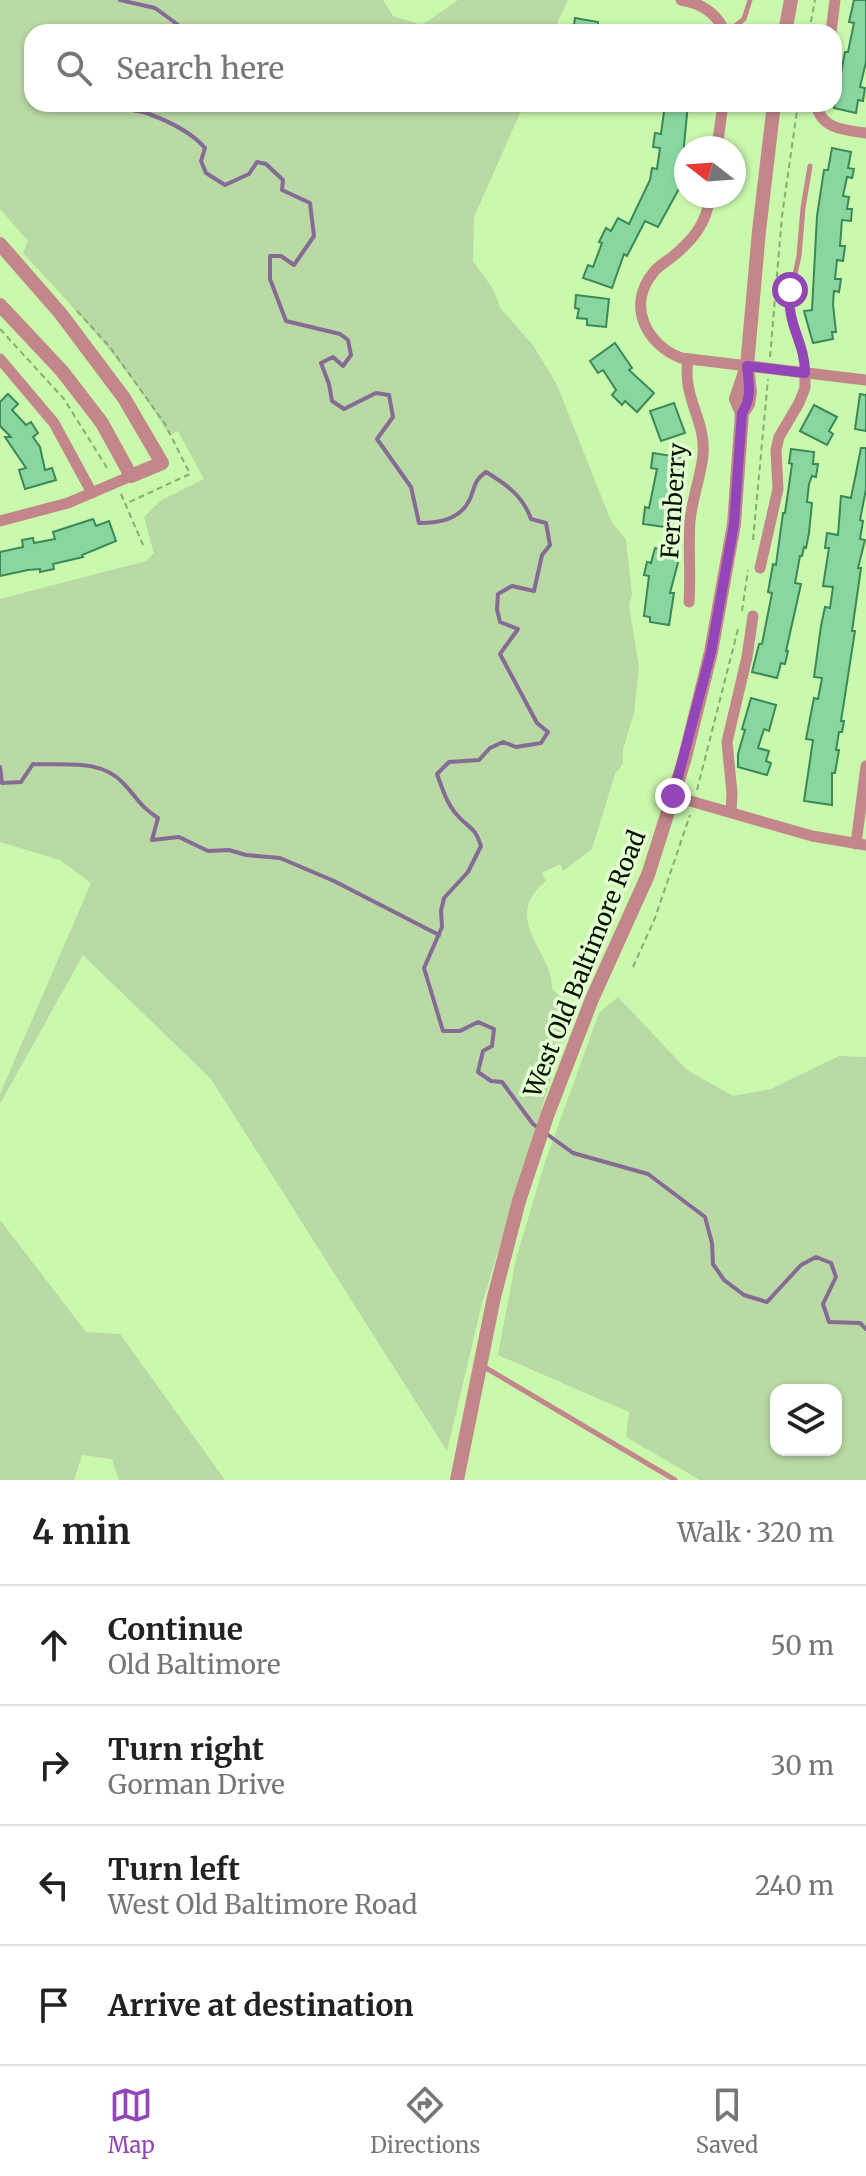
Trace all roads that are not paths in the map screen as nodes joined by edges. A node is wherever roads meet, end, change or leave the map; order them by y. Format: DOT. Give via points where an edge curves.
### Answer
graph roads {
  1 [pos="681,0"];
  2 [pos="750,0"];
  3 [pos="791,0"];
  4 [pos="835,0"];
  5 [pos="722,24"];
  6 [pos="737,24"];
  7 [pos="786,24"];
  8 [pos="832,24"];
  9 [pos="722,112"];
  10 [pos="773,112"];
  11 [pos="818,112"];
  12 [pos="866,133"];
  13 [pos="719,136"];
  14 [pos="810,166"];
  15 [pos="707,208"];
  16 [pos="0,244"];
  17 [pos="0,305"];
  18 [pos="0,359"];
  19 [pos="688,359"];
  20 [pos="747,366"];
  21 [pos="805,373"];
  22 [pos="866,380"];
  23 [pos="131,476"];
  24 [pos="92,493"];
  25 [pos="0,521"];
  26 [pos="760,568"];
  27 [pos="689,602"];
  28 [pos="753,616"];
  29 [pos="866,766"];
  30 [pos="673,796"];
  31 [pos="731,812"];
  32 [pos="861,844"];
  33 [pos="480,1365"];
  34 [pos="457,1480"];
  35 [pos="675,1480"];
  1 -- 5 [label="street" via="699,3"];
  2 -- 6 [label="lane"];
  3 -- 7 [label="street"];
  4 -- 8 [label="street"];
  9 -- 13 [label="street"];
  10 -- 20 [label="street, West Old Baltimore Road"];
  11 -- 12 [label="street" via="828,125"];
  14 -- 21 [label="lane" via="789,301"];
  15 -- 19 [label="street" via="702,227 653,273 641,303 653,341"];
  16 -- 23 [label="street" via="124,398 162,463"];
  17 -- 23 [label="street" via="102,423"];
  18 -- 24 [label="street" via="54,423"];
  19 -- 20 [label="street"];
  19 -- 27 [label="street, Fernberry" via="685,378 703,456 690,525"];
  20 -- 21 [label="street"];
  20 -- 30 [label="street, West Old Baltimore Road" via="736,399 742,413 734,524 711,652"];
  21 -- 22 [label="street"];
  21 -- 26 [label="street" via="805,388 776,450 778,489"];
  23 -- 24 [label="street"];
  24 -- 25 [label="street"];
  28 -- 31 [label="street" via="727,742"];
  29 -- 32 [label="street"];
  30 -- 31 [label="street"];
  30 -- 33 [label="street, West Old Baltimore Road" via="648,875 547,1116 519,1201"];
  31 -- 32 [label="street"];
  33 -- 34 [label="street, West Old Baltimore Road"];
  33 -- 35 [label="lane"];
}
